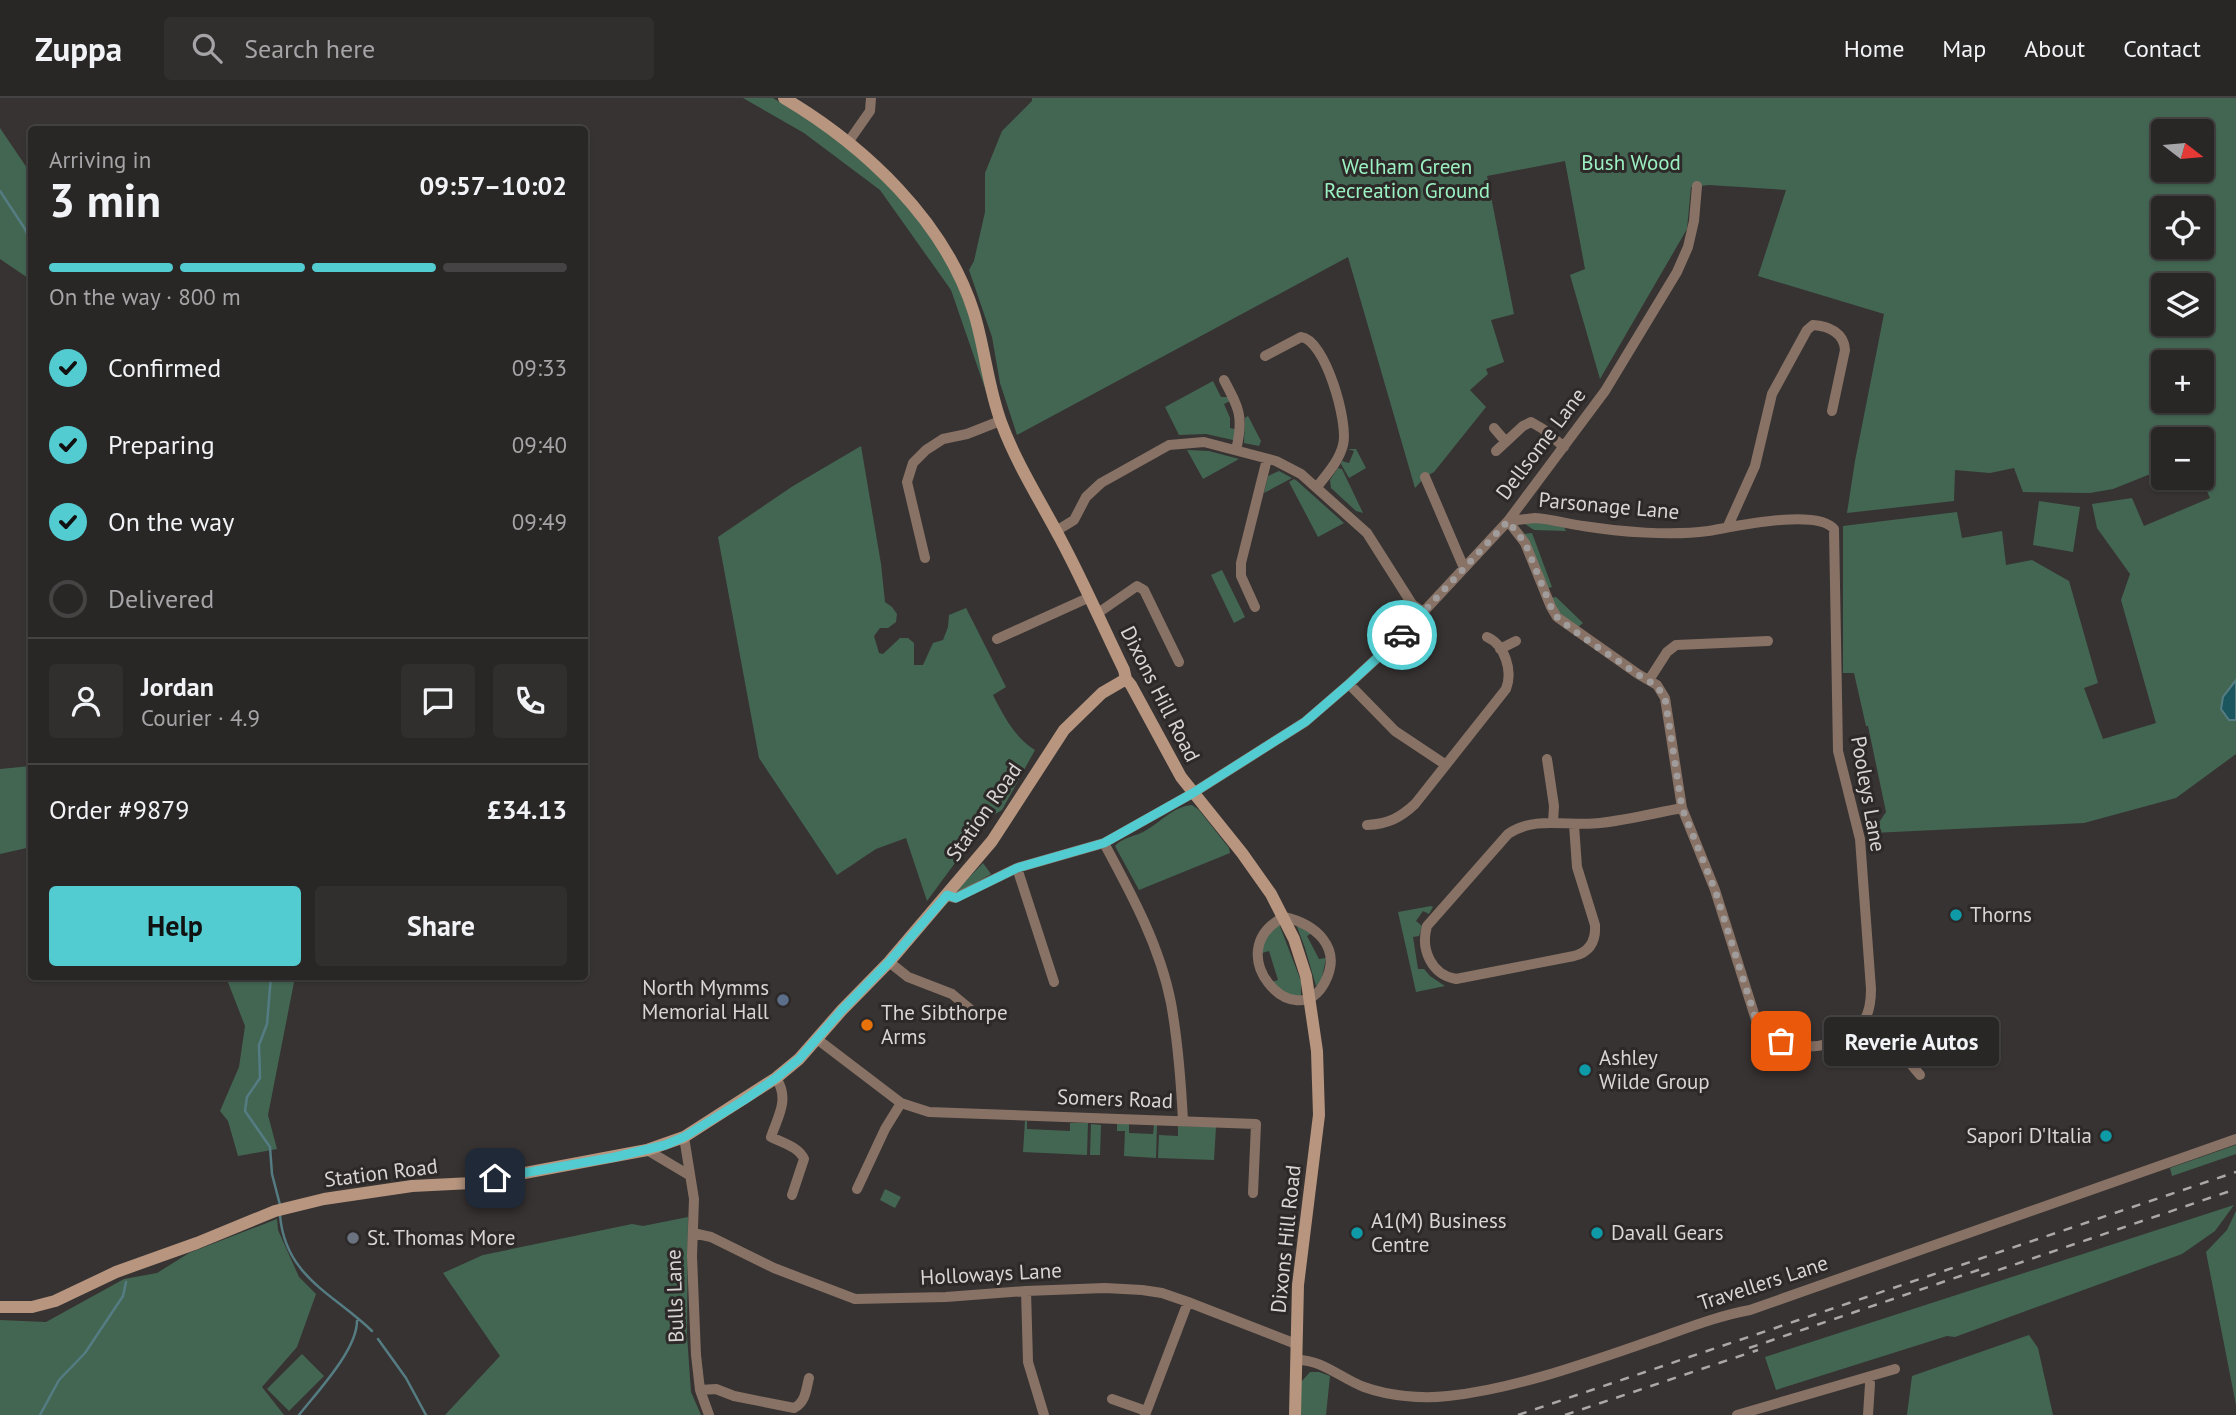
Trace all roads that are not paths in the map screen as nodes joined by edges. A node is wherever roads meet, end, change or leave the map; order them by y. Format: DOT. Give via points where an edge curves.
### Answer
graph roads {
  1 [pos="784,98"];
  2 [pos="871,98"];
  3 [pos="849,141"];
  4 [pos="1697,186"];
  5 [pos="1265,356"];
  6 [pos="1224,380"];
  7 [pos="1832,411"];
  8 [pos="1000,421"];
  9 [pos="1494,428"];
  10 [pos="1506,442"];
  11 [pos="1564,447"];
  12 [pos="1236,450"];
  13 [pos="1496,451"];
  14 [pos="1267,458"];
  15 [pos="1425,477"];
  16 [pos="1317,487"];
  17 [pos="1508,521"];
  18 [pos="1831,525"];
  19 [pos="1728,526"];
  20 [pos="1056,531"];
  21 [pos="925,558"];
  22 [pos="1464,568"];
  23 [pos="1090,597"];
  24 [pos="1255,607"];
  25 [pos="1423,612"];
  26 [pos="1098,613"];
  27 [pos="1487,637"];
  28 [pos="997,639"];
  29 [pos="1768,640"];
  30 [pos="1516,641"];
  31 [pos="1500,649"];
  32 [pos="1179,662"];
  33 [pos="1126,679"];
  34 [pos="1648,680"];
  35 [pos="1349,684"];
  36 [pos="1547,759"];
  37 [pos="1446,765"];
  38 [pos="1193,793"];
  39 [pos="1682,808"];
  40 [pos="1553,823"];
  41 [pos="1367,825"];
  42 [pos="1574,825"];
  43 [pos="1104,843"];
  44 [pos="1017,868"];
  45 [pos="947,895"];
  46 [pos="1284,917"];
  47 [pos="889,962"];
  48 [pos="1054,982"];
  49 [pos="1310,997"];
  50 [pos="970,1009"];
  51 [pos="1860,1026"];
  52 [pos="817,1039"];
  53 [pos="1920,1075"];
  54 [pos="776,1078"];
  55 [pos="901,1103"];
  56 [pos="1183,1121"];
  57 [pos="684,1137"];
  58 [pos="2236,1139"];
  59 [pos="647,1150"];
  60 [pos="689,1175"];
  61 [pos="857,1189"];
  62 [pos="1254,1193"];
  63 [pos="792,1195"];
  64 [pos="693,1233"];
  65 [pos="1026,1291"];
  66 [pos="1188,1302"];
  67 [pos="0,1307"];
  68 [pos="1296,1344"];
  69 [pos="1296,1360"];
  70 [pos="1895,1369"];
  71 [pos="1869,1377"];
  72 [pos="809,1378"];
  73 [pos="701,1390"];
  74 [pos="1112,1399"];
  75 [pos="1146,1413"];
  76 [pos="709,1415"];
  77 [pos="1044,1415"];
  78 [pos="1296,1415"];
  79 [pos="1737,1415"];
  80 [pos="1868,1415"];
  1 -- 3 [label="street, Dixons Hill Road"];
  2 -- 3 [label="street" via="870,111"];
  3 -- 8 [label="street, Dixons Hill Road" via="918,213 954,268 973,310"];
  4 -- 11 [label="street, Dellsome Lane" via="1688,247 1677,272 1605,391"];
  5 -- 16 [label="street" via="1306,337 1332,379 1345,432 1337,459"];
  6 -- 12 [label="street" via="1242,419"];
  7 -- 19 [label="street" via="1844,342 1836,333 1813,325 1772,394 1755,466"];
  8 -- 20 [label="street, Dixons Hill Road"];
  8 -- 21 [label="street" via="943,439 913,463 907,482"];
  9 -- 10 [label="street"];
  10 -- 11 [label="street" via="1534,422"];
  10 -- 13 [label="street"];
  11 -- 17 [label="street, Dellsome Lane"];
  12 -- 14 [label="street"];
  12 -- 20 [label="street" via="1193,441 1157,450 1101,483 1086,497 1074,520"];
  14 -- 16 [label="street" via="1291,467"];
  14 -- 24 [label="street" via="1241,563 1241,576"];
  15 -- 22 [label="street"];
  16 -- 25 [label="street" via="1367,533 1412,604"];
  17 -- 19 [label="street, Parsonage Lane" via="1535,518 1597,528 1674,532"];
  17 -- 22 [label="street, Dellsome Lane"];
  17 -- 34 [label="street" via="1525,543 1557,617"];
  18 -- 19 [label="street, Parsonage Lane" via="1811,520"];
  18 -- 51 [label="street, Pooleys Lane" via="1835,534 1838,751 1860,839 1871,989 1870,1005"];
  20 -- 23 [label="street, Dixons Hill Road"];
  22 -- 25 [label="street, Dellsome Lane"];
  23 -- 26 [label="street, Dixons Hill Road"];
  23 -- 28 [label="street"];
  25 -- 35 [label="street, Dellsome Lane"];
  26 -- 32 [label="street" via="1137,586 1144,590"];
  26 -- 33 [label="street, Dixons Hill Road"];
  27 -- 31 [label="street"];
  29 -- 34 [label="street" via="1676,645"];
  30 -- 31 [label="street"];
  31 -- 37 [label="street" via="1510,673 1506,689"];
  33 -- 38 [label="street, Dixons Hill Road"];
  33 -- 45 [label="street, Station Road" via="1102,693 1064,730 1002,827"];
  34 -- 39 [label="street" via="1665,698"];
  35 -- 37 [label="street" via="1395,731"];
  35 -- 38 [label="street, Dellsome Lane" via="1282,738"];
  36 -- 40 [label="street"];
  37 -- 41 [label="street" via="1405,814 1384,824"];
  38 -- 43 [label="street, Dellsome Lane"];
  38 -- 46 [label="street, Dixons Hill Road" via="1242,853"];
  39 -- 42 [label="street"];
  39 -- 51 [label="street" via="1715,890 1748,1000 1764,1032 1810,1048 1834,1043"];
  40 -- 42 [label="street"];
  40 -- 42 [label="street" via="1526,825 1508,834 1431,921 1426,941 1430,962 1439,974 1456,979 1574,956 1589,949 1595,925 1577,867"];
  43 -- 44 [label="street, Dellsome Lane"];
  43 -- 56 [label="street, Somers Road" via="1144,921 1167,988 1181,1070"];
  44 -- 45 [label="street, Dellsome Lane" via="956,898"];
  44 -- 48 [label="street"];
  45 -- 47 [label="street, Station Road"];
  46 -- 49 [label="street, Dixons Hill Road" via="1301,957"];
  46 -- 49 [label="street" via="1313,928 1328,946 1328,976 1319,992"];
  46 -- 49 [label="street" via="1271,923 1260,940 1263,974 1270,988 1289,999"];
  47 -- 50 [label="street" via="908,977 952,994"];
  47 -- 52 [label="street, Station Road"];
  49 -- 68 [label="street, Dixons Hill Road" via="1319,1115 1303,1236"];
  51 -- 53 [label="street"];
  52 -- 54 [label="street, Station Road"];
  52 -- 55 [label="street, Somers Road"];
  54 -- 57 [label="street, Station Road"];
  54 -- 63 [label="street" via="784,1096 771,1138 802,1153 804,1159"];
  55 -- 56 [label="street, Somers Road" via="929,1112"];
  55 -- 61 [label="street"];
  56 -- 62 [label="street" via="1256,1124"];
  57 -- 59 [label="street, Station Road"];
  57 -- 60 [label="street, Bulls Lane"];
  58 -- 69 [label="street, Travellers Lane" via="1750,1310 1558,1371 1480,1390 1448,1396 1398,1394 1364,1387 1317,1362"];
  59 -- 60 [label="street"];
  59 -- 67 [label="street, Station Road" via="472,1183 324,1199 279,1210 116,1272 55,1301"];
  60 -- 64 [label="street, Bulls Lane"];
  64 -- 65 [label="street, Holloways Lane" via="855,1299"];
  64 -- 73 [label="street, Bulls Lane" via="693,1305"];
  65 -- 66 [label="street, Holloways Lane" via="1123,1288"];
  65 -- 77 [label="street" via="1028,1362"];
  66 -- 68 [label="street, Holloways Lane"];
  66 -- 75 [label="street"];
  68 -- 69 [label="street, Dixons Hill Road"];
  69 -- 78 [label="street, Dixons Hill Road"];
  70 -- 71 [label="street"];
  71 -- 79 [label="street"];
  71 -- 80 [label="street"];
  72 -- 73 [label="street" via="804,1398 794,1408 716,1389"];
  73 -- 76 [label="street, Bulls Lane"];
  74 -- 75 [label="street"];
}
